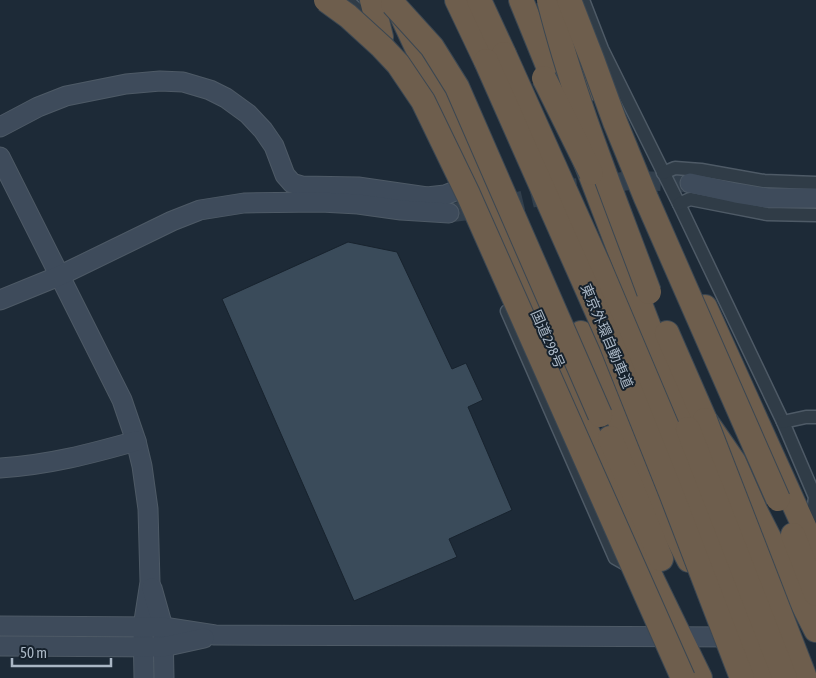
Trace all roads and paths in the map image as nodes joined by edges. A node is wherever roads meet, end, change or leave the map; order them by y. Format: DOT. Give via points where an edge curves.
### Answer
graph roads {
  1 [pos="326,0"];
  2 [pos="347,0"];
  3 [pos="457,0"];
  4 [pos="479,0"];
  5 [pos="504,0"];
  6 [pos="521,0"];
  7 [pos="549,0"];
  8 [pos="569,0"];
  9 [pos="583,0"];
  10 [pos="387,1"];
  11 [pos="382,37"];
  12 [pos="495,57"];
  13 [pos="0,127"];
  14 [pos="0,157"];
  15 [pos="663,173"];
  16 [pos="690,183"];
  17 [pos="816,183"];
  18 [pos="455,191"];
  19 [pos="816,198"];
  20 [pos="679,204"];
  21 [pos="449,213"];
  22 [pos="816,215"];
  23 [pos="59,276"];
  24 [pos="648,292"];
  25 [pos="0,300"];
  26 [pos="816,417"];
  27 [pos="783,422"];
  28 [pos="697,424"];
  29 [pos="136,440"];
  30 [pos="0,468"];
  31 [pos="813,546"];
  32 [pos="652,579"];
  33 [pos="150,582"];
  34 [pos="816,594"];
  35 [pos="714,605"];
  36 [pos="0,626"];
  37 [pos="143,627"];
  38 [pos="163,627"];
  39 [pos="816,630"];
  40 [pos="679,634"];
  41 [pos="215,635"];
  42 [pos="816,637"];
  43 [pos="0,646"];
  44 [pos="143,647"];
  45 [pos="163,647"];
  46 [pos="144,678"];
  47 [pos="164,678"];
  48 [pos="683,678"];
  49 [pos="700,678"];
  50 [pos="742,678"];
  51 [pos="763,678"];
  52 [pos="785,678"];
  53 [pos="805,678"];
  1 -- 48 [label="highway, bridge" via="382,47 423,100"];
  2 -- 11 [label="street"];
  3 -- 12 [label="highway, 東京外環自動車道"];
  4 -- 12 [label="highway, 東京外環自動車道"];
  5 -- 24 [label="highway, bridge"];
  6 -- 28 [label="highway"];
  7 -- 24 [label="highway, bridge" via="577,97"];
  7 -- 31 [label="highway" via="717,331"];
  8 -- 34 [label="highway, bridge" via="646,198"];
  9 -- 15 [label="street" via="602,49"];
  10 -- 11 [label="highway"];
  10 -- 32 [label="highway, 国道298号" via="455,130"];
  10 -- 35 [label="highway, bridge" via="413,22 446,57 473,99 518,191 630,444 678,542"];
  10 -- 40 [label="highway, bridge" via="432,47 457,87 631,486 660,558"];
  11 -- 18 [label="street" via="421,108"];
  12 -- 35 [label="highway, 東京外環自動車道, bridge"];
  12 -- 51 [label="highway, 東京外環自動車道, bridge" via="600,266 676,448"];
  13 -- 18 [label="street" via="66,96 126,84 160,80 183,82 210,90 248,114 274,146 292,183 427,196"];
  14 -- 23 [label="street"];
  15 -- 17 [label="street" via="675,168 764,181"];
  15 -- 20 [label="street"];
  16 -- 19 [label="street" via="767,198"];
  18 -- 32 [label="street" via="615,558"];
  20 -- 22 [label="street" via="690,199 767,214"];
  20 -- 27 [label="street"];
  21 -- 23 [label="street" via="321,202 226,205 200,210 172,221"];
  23 -- 25 [label="street"];
  23 -- 29 [label="street" via="122,400"];
  24 -- 28 [label="highway"];
  26 -- 27 [label="street"];
  27 -- 31 [label="street" via="815,497"];
  28 -- 39 [label="highway, bridge" via="734,462"];
  28 -- 52 [label="highway, bridge"];
  28 -- 53 [label="highway, bridge"];
  29 -- 30 [label="street" via="76,458"];
  29 -- 33 [label="street" via="148,509"];
  32 -- 40 [label="highway, 国道298号"];
  33 -- 37 [label="street"];
  33 -- 38 [label="street"];
  35 -- 50 [label="highway, 東京外環自動車道, bridge"];
  36 -- 37 [label="street"];
  37 -- 38 [label="street"];
  37 -- 44 [label="street"];
  38 -- 41 [label="street"];
  38 -- 45 [label="street"];
  40 -- 41 [label="street"];
  40 -- 42 [label="street"];
  40 -- 49 [label="highway, 国道298号"];
  41 -- 45 [label="street"];
  43 -- 44 [label="street"];
  44 -- 45 [label="street"];
  44 -- 46 [label="street"];
  45 -- 47 [label="street"];
}
